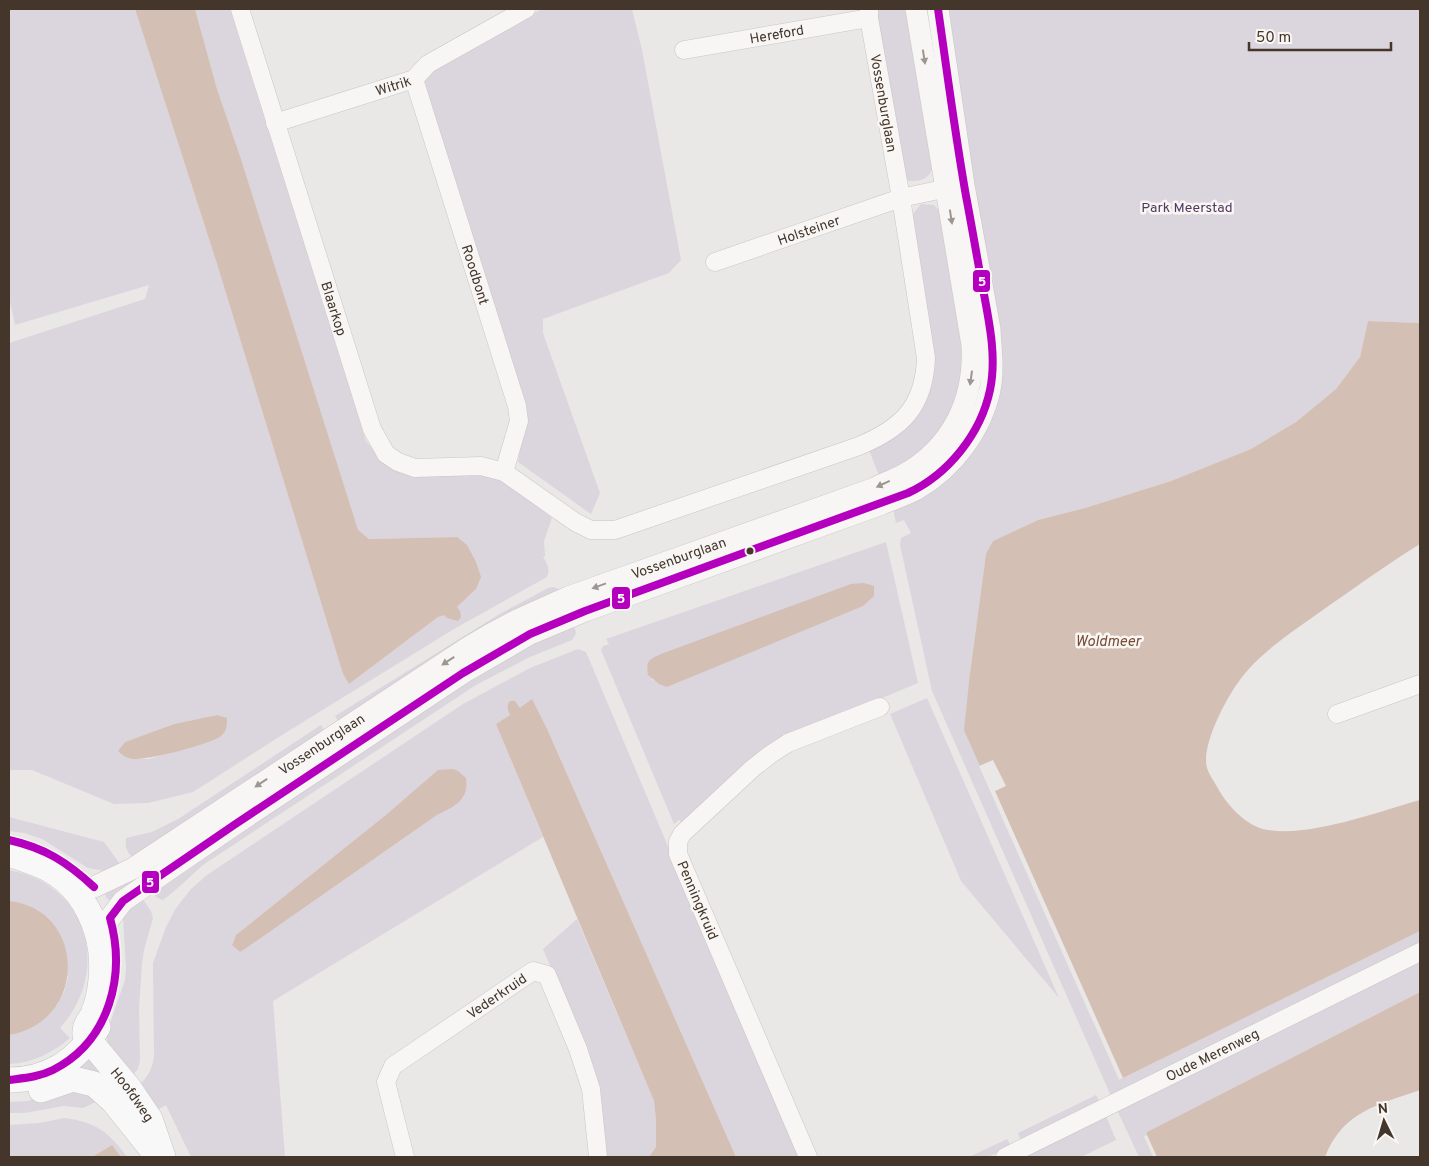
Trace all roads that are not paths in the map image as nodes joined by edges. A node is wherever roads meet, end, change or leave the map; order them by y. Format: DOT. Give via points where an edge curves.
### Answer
graph roads {
  1 [pos="240,9"];
  2 [pos="526,9"];
  3 [pos="916,9"];
  4 [pos="938,9"];
  5 [pos="869,13"];
  6 [pos="684,50"];
  7 [pos="414,78"];
  8 [pos="275,123"];
  9 [pos="955,187"];
  10 [pos="901,198"];
  11 [pos="715,262"];
  12 [pos="504,472"];
  13 [pos="534,494"];
  14 [pos="1420,684"];
  15 [pos="880,707"];
  16 [pos="1337,714"];
  17 [pos="9,840"];
  18 [pos="9,855"];
  19 [pos="85,890"];
  20 [pos="110,918"];
  21 [pos="1420,952"];
  22 [pos="90,1040"];
  23 [pos="9,1080"];
  24 [pos="9,1095"];
  25 [pos="158,1157"];
  26 [pos="163,1157"];
  27 [pos="405,1157"];
  28 [pos="598,1157"];
  29 [pos="808,1157"];
  30 [pos="1005,1157"];
  1 -- 8 [label="street, Blaarkop"];
  2 -- 7 [label="street, Witrik" via="428,64"];
  3 -- 9 [label="street, Vossenburglaan, one-way"];
  4 -- 9 [label="street, Vossenburglaan"];
  5 -- 6 [label="street, Hereford"];
  5 -- 10 [label="street, Vossenburglaan"];
  7 -- 8 [label="street, Witrik"];
  7 -- 12 [label="street, Roodbont" via="517,406 519,421"];
  8 -- 12 [label="street, Blaarkop" via="372,429 386,454 415,468 481,466"];
  9 -- 10 [label="street"];
  9 -- 19 [label="street, Vossenburglaan, one-way" via="972,345 972,378 963,410 939,447 925,459 875,488 573,595 510,624 467,648 132,869"];
  9 -- 20 [label="street, Vossenburglaan" via="990,329 991,375 990,390 980,418 966,444 940,473 916,489 882,504 585,611 530,634 464,673 234,825 123,901"];
  10 -- 11 [label="street, Holsteiner"];
  10 -- 13 [label="street, Vossenburglaan" via="926,358 921,390 897,427 859,446 615,530 591,530"];
  12 -- 13 [label="street, Blaarkop"];
  14 -- 16 [label="street"];
  15 -- 29 [label="street, Penningkruid" via="771,754 682,834 678,842 678,854"];
  17 -- 19 [label="main road" via="31,845 76,869"];
  18 -- 19 [label="main road" via="38,864"];
  19 -- 20 [label="main road"];
  19 -- 22 [label="main road" via="102,964 93,1014 85,1029"];
  20 -- 22 [label="main road" via="116,946 115,982 102,1022"];
  21 -- 30 [label="street, Oude Merenweg"];
  22 -- 23 [label="main road" via="71,1060 47,1073"];
  22 -- 26 [label="main road, Hoofdweg" via="150,1119"];
  24 -- 25 [label="main road, Hoofdweg" via="38,1091 73,1078 94,1084 113,1101"];
  27 -- 28 [label="street, Vederkruid" via="386,1082 393,1066 533,971 547,975 578,1049 591,1088"];
}
